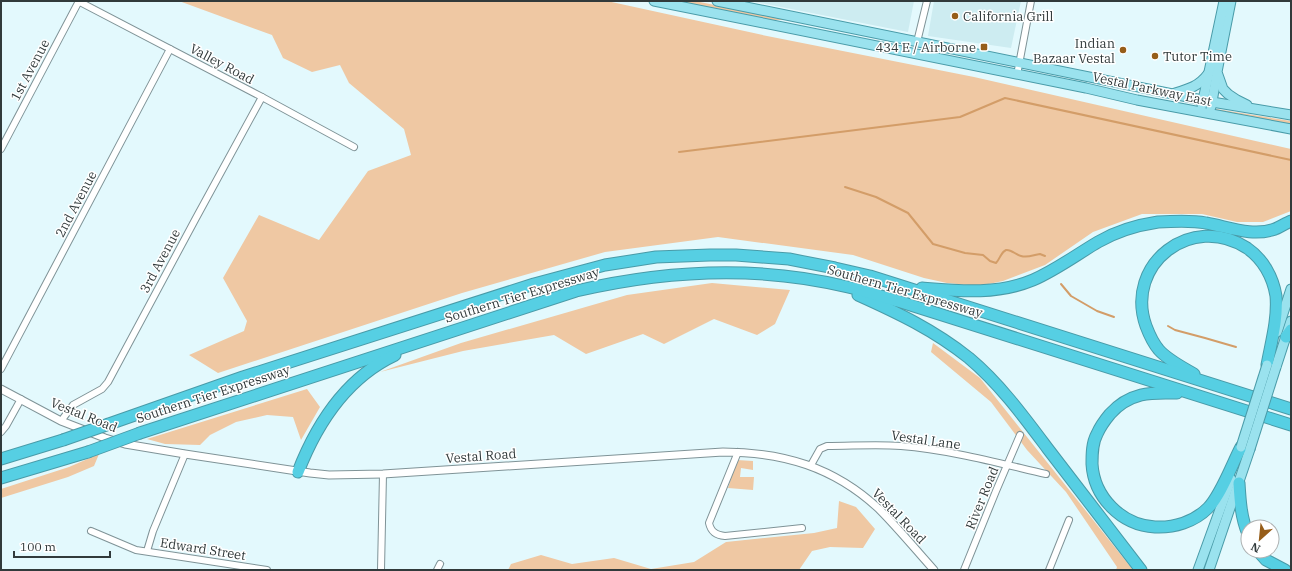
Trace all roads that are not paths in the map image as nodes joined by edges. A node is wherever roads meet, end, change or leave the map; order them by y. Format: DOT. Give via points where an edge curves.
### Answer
graph roads {
  1 [pos="79,1"];
  2 [pos="654,1"];
  3 [pos="717,1"];
  4 [pos="927,1"];
  5 [pos="1031,1"];
  6 [pos="1224,1"];
  7 [pos="1231,1"];
  8 [pos="917,42"];
  9 [pos="170,49"];
  10 [pos="1020,62"];
  11 [pos="1213,72"];
  12 [pos="1017,74"];
  13 [pos="1173,93"];
  14 [pos="262,97"];
  15 [pos="1208,101"];
  16 [pos="1262,110"];
  17 [pos="1200,112"];
  18 [pos="1210,114"];
  19 [pos="1291,115"];
  20 [pos="1291,130"];
  21 [pos="354,147"];
  22 [pos="1,149"];
  23 [pos="1291,221"];
  24 [pos="812,280"];
  25 [pos="902,286"];
  26 [pos="1291,289"];
  27 [pos="1291,321"];
  28 [pos="1288,334"];
  29 [pos="428,339"];
  30 [pos="1271,366"];
  31 [pos="1,369"];
  32 [pos="1206,382"];
  33 [pos="1,389"];
  34 [pos="1202,397"];
  35 [pos="21,399"];
  36 [pos="1291,409"];
  37 [pos="61,421"];
  38 [pos="1291,425"];
  39 [pos="1,432"];
  40 [pos="1020,435"];
  41 [pos="1245,448"];
  42 [pos="738,452"];
  43 [pos="185,454"];
  44 [pos="1,459"];
  45 [pos="1007,465"];
  46 [pos="811,466"];
  47 [pos="298,472"];
  48 [pos="383,474"];
  49 [pos="1046,474"];
  50 [pos="1,478"];
  51 [pos="1239,482"];
  52 [pos="1243,519"];
  53 [pos="1069,520"];
  54 [pos="802,528"];
  55 [pos="91,531"];
  56 [pos="147,551"];
  57 [pos="1265,559"];
  58 [pos="267,570"];
  59 [pos="381,570"];
  60 [pos="934,570"];
  61 [pos="964,570"];
  62 [pos="1049,570"];
  63 [pos="1141,570"];
  64 [pos="1198,570"];
  65 [pos="1208,570"];
  66 [pos="1285,570"];
  1 -- 9 [label="street, Valley Road"];
  1 -- 22 [label="street, 1st Avenue"];
  2 -- 12 [label="main road, Vestal Parkway East"];
  3 -- 8 [label="main road, Vestal Parkway East"];
  4 -- 8 [label="street"];
  5 -- 10 [label="street"];
  6 -- 11 [label="main road"];
  7 -- 11 [label="main road"];
  8 -- 10 [label="main road, Vestal Parkway East"];
  9 -- 14 [label="street, Valley Road"];
  9 -- 31 [label="street, 2nd Avenue"];
  10 -- 12 [label="street"];
  10 -- 13 [label="main road, Vestal Parkway East"];
  11 -- 13 [label="main road" via="1195,87"];
  11 -- 15 [label="main road"];
  11 -- 16 [label="main road" via="1228,94"];
  12 -- 17 [label="main road, Vestal Parkway East"];
  13 -- 15 [label="main road, Vestal Parkway East"];
  14 -- 21 [label="street, Valley Road"];
  14 -- 37 [label="street, 3rd Avenue" via="108,382 73,405"];
  15 -- 16 [label="main road, Vestal Parkway East"];
  15 -- 17 [label="main road"];
  15 -- 18 [label="main road"];
  16 -- 19 [label="main road, Vestal Parkway East"];
  17 -- 18 [label="main road, Vestal Parkway East"];
  18 -- 20 [label="main road, Vestal Parkway East"];
  23 -- 25 [label="highway" via="1263,232 1249,232 1206,223 1158,222 1099,241 1053,270 1031,281 1008,287 971,291"];
  24 -- 29 [label="highway, Southern Tier Expressway" via="720,272 662,275 628,280 576,291"];
  24 -- 34 [label="highway, Southern Tier Expressway" via="901,302"];
  24 -- 63 [label="highway" via="858,295 897,312 929,329 969,358 1002,389"];
  25 -- 32 [label="highway, Southern Tier Expressway"];
  25 -- 44 [label="highway, Southern Tier Expressway, bridge" via="870,276 804,262 743,255 676,256 605,265 513,290 243,377"];
  26 -- 30 [label="main road"];
  27 -- 28 [label="main road"];
  28 -- 30 [label="main road"];
  29 -- 47 [label="highway" via="378,364 346,390 320,426"];
  29 -- 50 [label="highway, Southern Tier Expressway, bridge" via="88,452"];
  30 -- 32 [label="highway" via="1276,294 1264,265 1253,253 1237,242 1223,237 1204,236 1190,239 1165,252 1154,264 1145,281 1142,312 1149,336 1159,350"];
  30 -- 41 [label="main road, bridge"];
  32 -- 36 [label="highway, Southern Tier Expressway"];
  33 -- 35 [label="street, Vestal Road"];
  34 -- 38 [label="highway, Southern Tier Expressway"];
  34 -- 41 [label="highway" via="1154,392 1139,395 1114,409 1096,434 1092,456 1093,475 1104,499 1114,510 1132,522 1148,526 1164,528 1192,520 1208,508"];
  35 -- 37 [label="street, Vestal Road"];
  35 -- 39 [label="street"];
  37 -- 43 [label="street, Vestal Road" via="125,444"];
  40 -- 45 [label="street, River Road"];
  41 -- 51 [label="main road"];
  41 -- 64 [label="main road"];
  42 -- 46 [label="street, Vestal Road" via="769,455"];
  42 -- 48 [label="street, Vestal Road"];
  42 -- 54 [label="street" via="709,523 710,529 725,536"];
  43 -- 47 [label="street, Vestal Road"];
  43 -- 56 [label="street" via="153,530"];
  45 -- 46 [label="street, Vestal Lane" via="927,449 886,445 827,446 820,449"];
  45 -- 49 [label="street, Vestal Lane"];
  45 -- 61 [label="street, River Road"];
  46 -- 60 [label="street, Vestal Road" via="844,483 869,501"];
  47 -- 48 [label="street, Vestal Road" via="329,475"];
  48 -- 59 [label="street"];
  51 -- 52 [label="highway"];
  51 -- 65 [label="main road"];
  53 -- 62 [label="street"];
  55 -- 56 [label="street, Edward Street" via="136,550"];
  56 -- 58 [label="street, Edward Street"];
  57 -- 66 [label="highway"];
}
